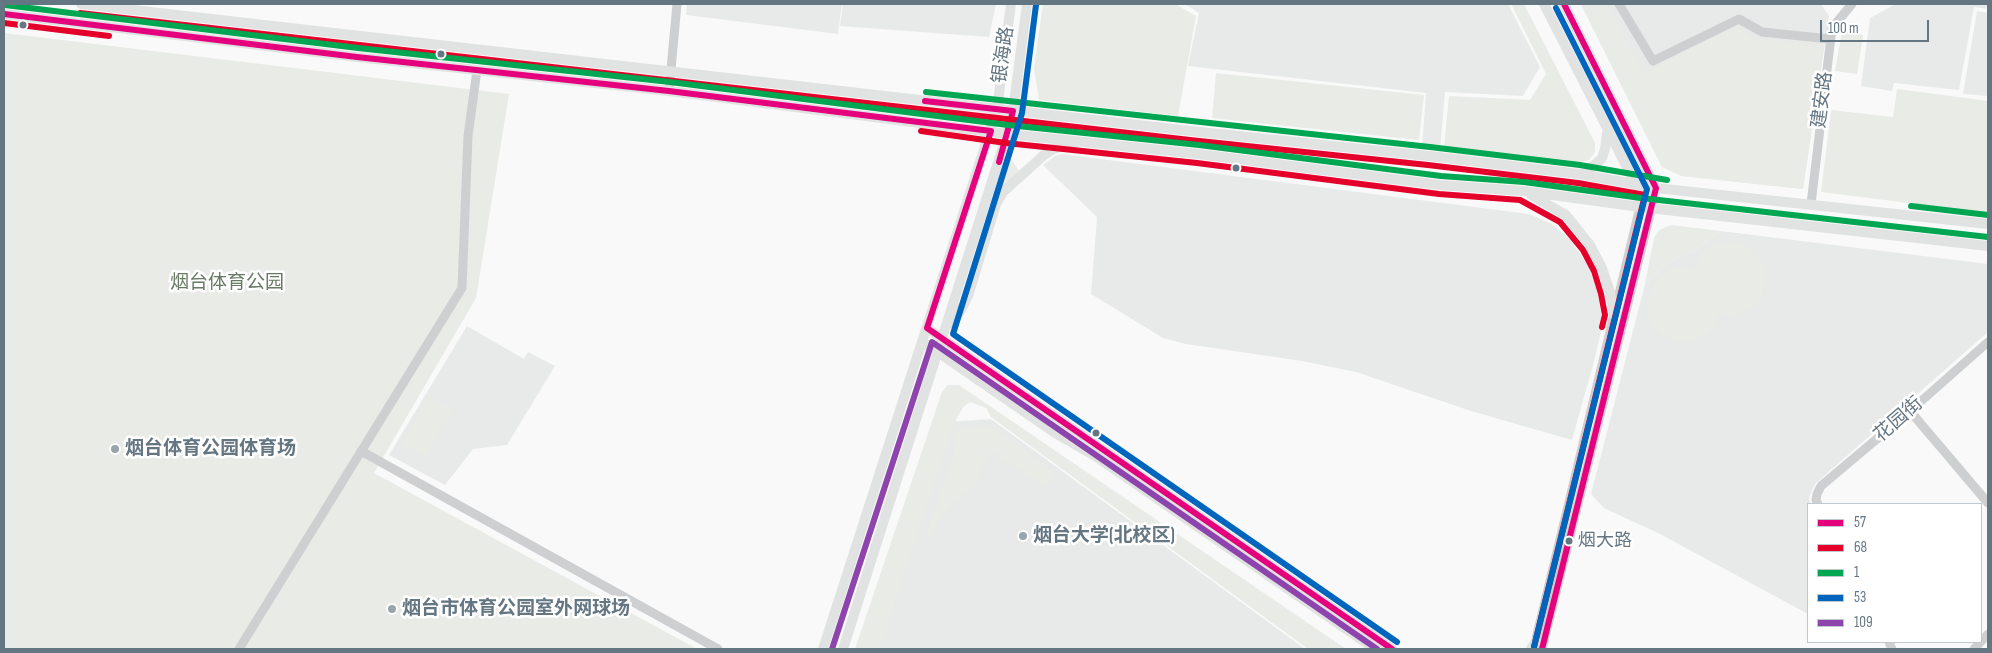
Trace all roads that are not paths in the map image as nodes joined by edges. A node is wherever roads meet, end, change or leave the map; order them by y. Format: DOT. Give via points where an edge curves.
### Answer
graph roads {
  1 [pos="81,4"];
  2 [pos="677,4"];
  3 [pos="1011,4"];
  4 [pos="1027,4"];
  5 [pos="1544,4"];
  6 [pos="1564,4"];
  7 [pos="1619,4"];
  8 [pos="1852,4"];
  9 [pos="126,6"];
  10 [pos="4,14"];
  11 [pos="1830,39"];
  12 [pos="477,70"];
  13 [pos="670,72"];
  14 [pos="668,91"];
  15 [pos="997,109"];
  16 [pos="1013,111"];
  17 [pos="1606,129"];
  18 [pos="991,130"];
  19 [pos="1008,134"];
  20 [pos="1088,141"];
  21 [pos="1579,174"];
  22 [pos="1636,185"];
  23 [pos="1656,188"];
  24 [pos="1523,192"];
  25 [pos="1811,204"];
  26 [pos="1640,207"];
  27 [pos="1652,207"];
  28 [pos="1988,224"];
  29 [pos="1988,246"];
  30 [pos="1614,314"];
  31 [pos="927,328"];
  32 [pos="945,334"];
  33 [pos="923,342"];
  34 [pos="1988,342"];
  35 [pos="939,352"];
  36 [pos="1910,411"];
  37 [pos="361,451"];
  38 [pos="1817,502"];
  39 [pos="1988,503"];
  40 [pos="1536,647"];
  41 [pos="239,649"];
  42 [pos="718,649"];
  43 [pos="823,649"];
  44 [pos="843,649"];
  45 [pos="1375,649"];
  46 [pos="1392,649"];
  1 -- 9 [label="main road"];
  2 -- 13 [label="street"];
  3 -- 15 [label="main road, 银海路"];
  4 -- 16 [label="main road, 银海路"];
  5 -- 17 [label="main road"];
  6 -- 23 [label="main road"];
  7 -- 11 [label="street" via="1653,61 1739,20 1762,32"];
  8 -- 11 [label="street, 建安路" via="1832,28"];
  9 -- 13 [label="main road"];
  10 -- 12 [label="main road"];
  11 -- 25 [label="street, 建安路"];
  12 -- 14 [label="main road"];
  12 -- 37 [label="street" via="468,136 462,288"];
  13 -- 14 [label="street"];
  13 -- 15 [label="main road"];
  14 -- 18 [label="main road"];
  15 -- 16 [label="main road"];
  15 -- 18 [label="main road, 银海路"];
  16 -- 19 [label="main road, 银海路"];
  16 -- 21 [label="main road"];
  17 -- 21 [label="main road" via="1607,141 1602,158 1587,172"];
  17 -- 22 [label="main road"];
  18 -- 19 [label="main road"];
  18 -- 31 [label="main road, 银海路"];
  19 -- 20 [label="main road"];
  19 -- 32 [label="main road, 银海路"];
  20 -- 24 [label="main road" via="1440,185"];
  20 -- 32 [label="main road" via="1053,149 1003,192 996,204 968,296"];
  21 -- 22 [label="main road"];
  22 -- 23 [label="main road"];
  22 -- 26 [label="main road"];
  23 -- 25 [label="main road"];
  23 -- 27 [label="main road"];
  24 -- 26 [label="main road"];
  24 -- 30 [label="main road" via="1566,215 1579,230 1602,268"];
  25 -- 28 [label="main road"];
  26 -- 27 [label="main road"];
  26 -- 30 [label="street"];
  27 -- 29 [label="main road"];
  27 -- 40 [label="street"];
  30 -- 40 [label="street"];
  31 -- 32 [label="main road"];
  31 -- 33 [label="main road, 银海路"];
  32 -- 35 [label="main road, 银海路"];
  32 -- 46 [label="main road"];
  33 -- 35 [label="main road"];
  33 -- 43 [label="main road, 银海路"];
  34 -- 36 [label="street, 花园街"];
  35 -- 44 [label="main road, 银海路"];
  35 -- 45 [label="main road"];
  36 -- 38 [label="street, 花园街" via="1821,486 1816,494"];
  36 -- 39 [label="street"];
  37 -- 41 [label="street"];
  37 -- 42 [label="street"];
}
